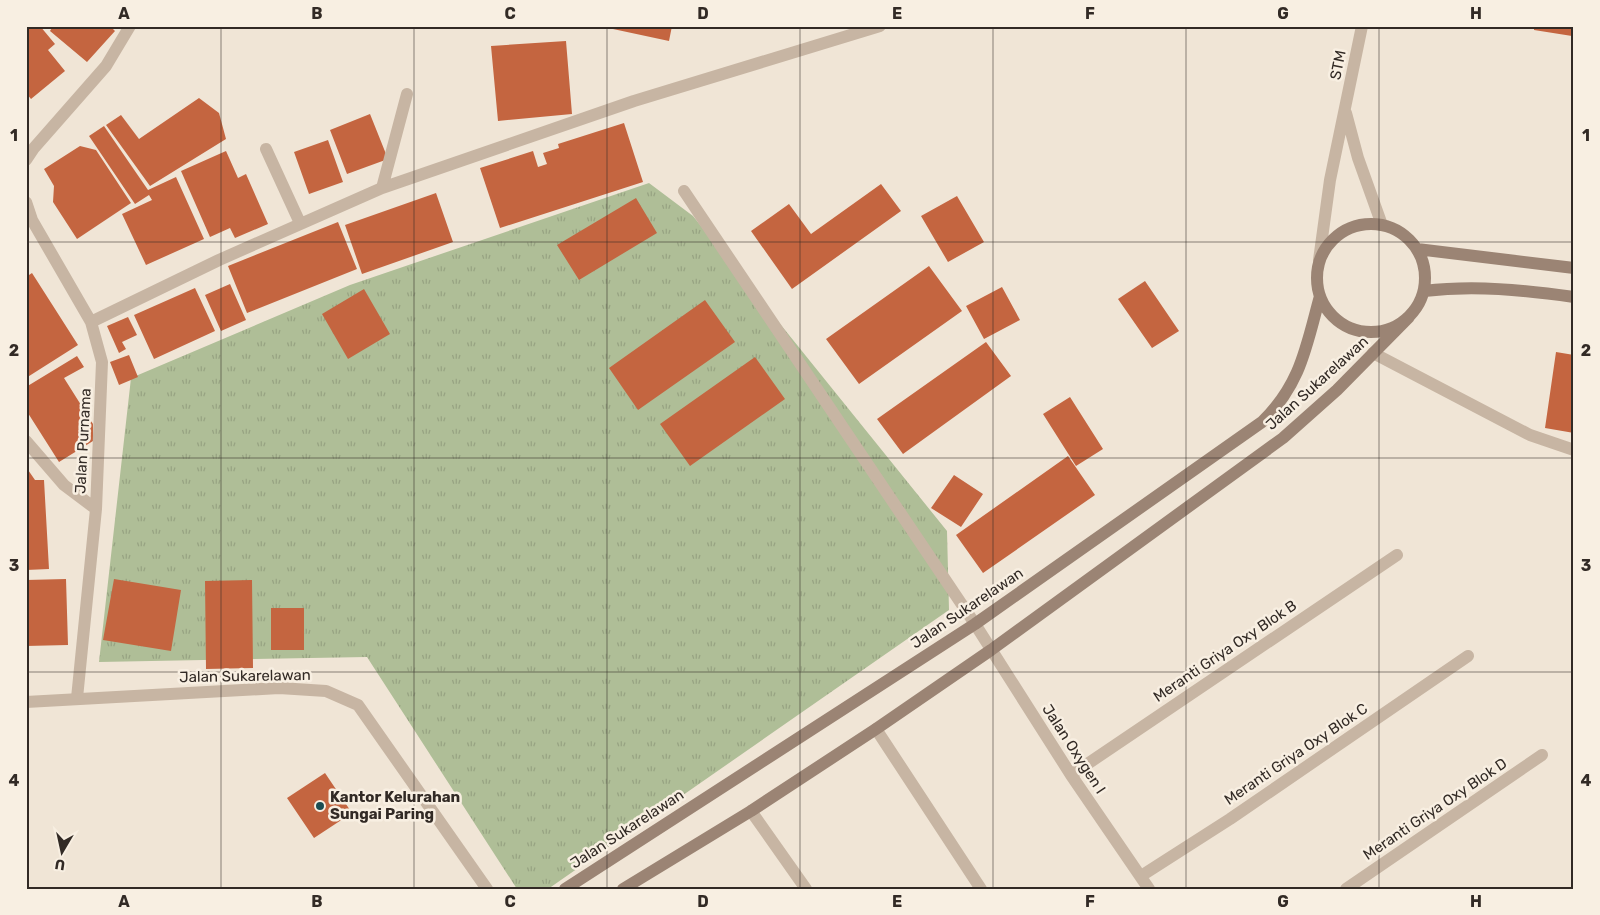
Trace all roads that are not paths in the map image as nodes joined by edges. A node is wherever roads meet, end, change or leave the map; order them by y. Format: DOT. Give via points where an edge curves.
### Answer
graph roads {
  1 [pos="130,26"];
  2 [pos="880,26"];
  3 [pos="1362,26"];
  4 [pos="838,32"];
  5 [pos="407,94"];
  6 [pos="1346,110"];
  7 [pos="266,149"];
  8 [pos="26,160"];
  9 [pos="382,188"];
  10 [pos="684,191"];
  11 [pos="26,202"];
  12 [pos="300,223"];
  13 [pos="1382,225"];
  14 [pos="1417,249"];
  15 [pos="1319,260"];
  16 [pos="1574,268"];
  17 [pos="1424,291"];
  18 [pos="1320,296"];
  19 [pos="1574,297"];
  20 [pos="1410,316"];
  21 [pos="91,322"];
  22 [pos="1373,353"];
  23 [pos="26,441"];
  24 [pos="1574,450"];
  25 [pos="96,509"];
  26 [pos="1397,555"];
  27 [pos="975,624"];
  28 [pos="991,650"];
  29 [pos="1468,656"];
  30 [pos="76,698"];
  31 [pos="26,702"];
  32 [pos="876,729"];
  33 [pos="1542,755"];
  34 [pos="1071,774"];
  35 [pos="751,811"];
  36 [pos="1140,876"];
  37 [pos="487,889"];
  38 [pos="564,889"];
  39 [pos="623,889"];
  40 [pos="806,889"];
  41 [pos="981,889"];
  42 [pos="1149,889"];
  43 [pos="1346,889"];
  1 -- 8 [label="street" via="106,66"];
  2 -- 4 [label="street"];
  3 -- 6 [label="street, STM"];
  4 -- 9 [label="street"];
  5 -- 9 [label="street"];
  6 -- 13 [label="street" via="1358,158"];
  6 -- 15 [label="street, STM" via="1330,180"];
  7 -- 12 [label="street"];
  9 -- 12 [label="street"];
  10 -- 27 [label="street, Jalan Oxygen I"];
  11 -- 21 [label="street, Jalan Purnama" via="32,220"];
  12 -- 21 [label="street"];
  13 -- 14 [label="main road" via="1400,232"];
  13 -- 15 [label="main road" via="1363,224 1344,230 1329,243"];
  14 -- 16 [label="main road"];
  14 -- 17 [label="main road" via="1426,276"];
  15 -- 18 [label="main road"];
  17 -- 19 [label="main road" via="1457,287 1492,288"];
  17 -- 20 [label="main road"];
  18 -- 20 [label="main road" via="1328,312 1342,324 1359,331 1377,332 1395,327"];
  18 -- 27 [label="main road, Jalan Sukarelawan" via="1291,387 1262,422"];
  20 -- 22 [label="main road, Jalan Sukarelawan"];
  21 -- 25 [label="street, Jalan Purnama" via="102,362"];
  22 -- 24 [label="street" via="1530,435"];
  22 -- 28 [label="main road, Jalan Sukarelawan" via="1326,401 1283,438"];
  23 -- 25 [label="street" via="64,485"];
  25 -- 30 [label="street, Jalan Purnama"];
  26 -- 34 [label="street, Meranti Griya Oxy Blok B"];
  27 -- 28 [label="street, Jalan Oxygen I"];
  27 -- 38 [label="main road, Jalan Sukarelawan"];
  28 -- 32 [label="main road, Jalan Sukarelawan"];
  28 -- 34 [label="street, Jalan Oxygen I"];
  29 -- 36 [label="street, Meranti Griya Oxy Blok C"];
  30 -- 31 [label="street, Jalan Sukarelawan"];
  30 -- 37 [label="street, Jalan Sukarelawan" via="280,688 326,691 350,702 358,706"];
  32 -- 35 [label="main road, Jalan Sukarelawan"];
  32 -- 41 [label="street"];
  33 -- 43 [label="street, Meranti Griya Oxy Blok D"];
  34 -- 36 [label="street, Jalan Oxygen I"];
  35 -- 39 [label="main road, Jalan Sukarelawan"];
  35 -- 40 [label="street"];
  36 -- 42 [label="street, Jalan Oxygen I"];
}
